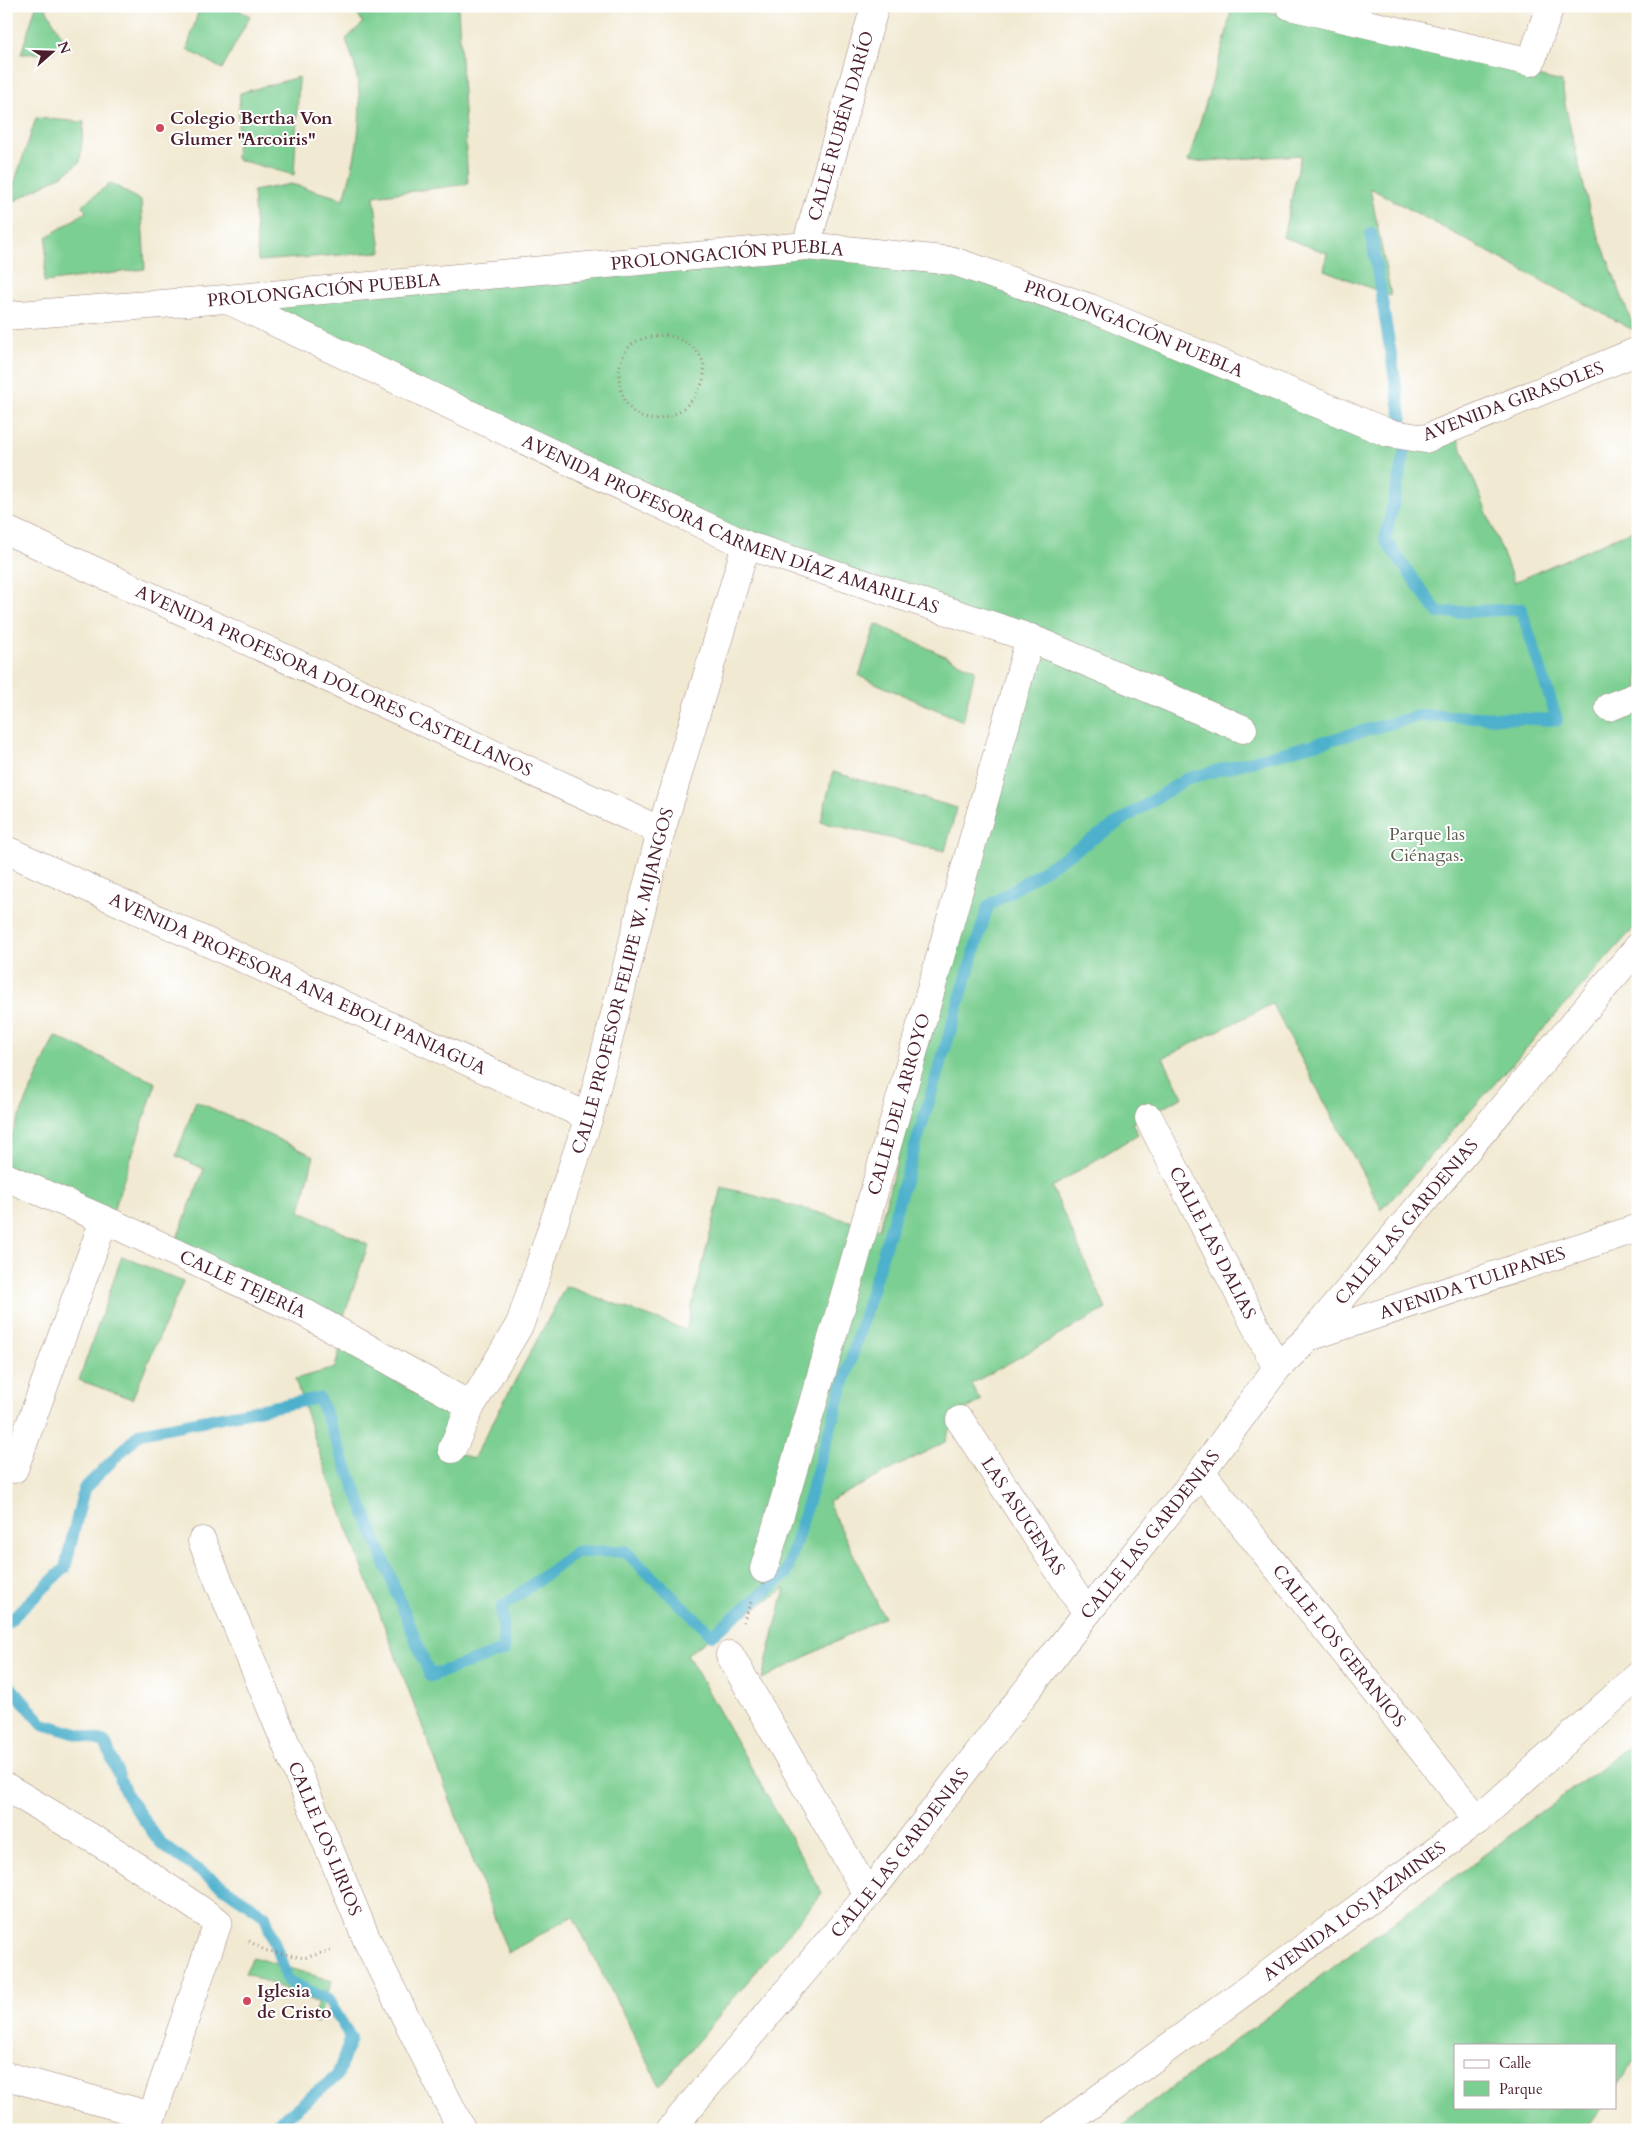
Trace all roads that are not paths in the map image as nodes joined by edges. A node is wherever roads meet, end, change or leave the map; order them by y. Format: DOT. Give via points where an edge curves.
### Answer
graph roads {
  1 [pos="875,6"];
  2 [pos="1290,6"];
  3 [pos="1550,6"];
  4 [pos="806,246"];
  5 [pos="226,299"];
  6 [pos="6,316"];
  7 [pos="1638,351"];
  8 [pos="1415,439"];
  9 [pos="6,530"];
  10 [pos="746,545"];
  11 [pos="1030,638"];
  12 [pos="1638,696"];
  13 [pos="1609,707"];
  14 [pos="1243,729"];
  15 [pos="661,831"];
  16 [pos="6,850"];
  17 [pos="1638,947"];
  18 [pos="589,1117"];
  19 [pos="1149,1118"];
  20 [pos="6,1177"];
  21 [pos="104,1220"];
  22 [pos="1638,1228"];
  23 [pos="1309,1337"];
  24 [pos="1277,1368"];
  25 [pos="471,1406"];
  26 [pos="960,1420"];
  27 [pos="452,1449"];
  28 [pos="6,1467"];
  29 [pos="1201,1472"];
  30 [pos="202,1541"];
  31 [pos="764,1569"];
  32 [pos="1087,1613"];
  33 [pos="730,1655"];
  34 [pos="1638,1676"];
  35 [pos="6,1787"];
  36 [pos="1478,1820"];
  37 [pos="868,1895"];
  38 [pos="6,2076"];
  39 [pos="462,2130"];
  40 [pos="670,2130"];
  41 [pos="1056,2130"];
  1 -- 4 [label="street, CALLE RUBÉN DARÍO"];
  2 -- 3 [label="street" via="1531,62"];
  4 -- 5 [label="street, PROLONGACIÓN PUEBLA"];
  4 -- 8 [label="street, PROLONGACIÓN PUEBLA" via="953,261 1090,308 1388,433"];
  5 -- 6 [label="street, PROLONGACIÓN PUEBLA"];
  5 -- 10 [label="street, AVENIDA PROFESORA CARMEN DÍAZ AMARILLAS"];
  7 -- 8 [label="street, AVENIDA GIRASOLES" via="1425,439"];
  9 -- 15 [label="street, AVENIDA PROFESORA DOLORES CASTELLANOS"];
  10 -- 11 [label="street, AVENIDA PROFESORA CARMEN DÍAZ AMARILLAS"];
  10 -- 15 [label="street, CALLE PROFESOR FELIPE W. MIJANGOS"];
  11 -- 14 [label="street, AVENIDA PROFESORA CARMEN DÍAZ AMARILLAS"];
  11 -- 31 [label="street, CALLE DEL ARROYO"];
  12 -- 13 [label="street"];
  15 -- 18 [label="street, CALLE PROFESOR FELIPE W. MIJANGOS"];
  16 -- 18 [label="street, AVENIDA PROFESORA ANA EBOLI PANIAGUA"];
  17 -- 23 [label="street, CALLE LAS GARDENIAS"];
  18 -- 25 [label="street, CALLE PROFESOR FELIPE W. MIJANGOS" via="520,1324"];
  19 -- 24 [label="street, CALLE LAS DALIAS"];
  20 -- 21 [label="street, CALLE TEJERÍA"];
  21 -- 25 [label="street, CALLE TEJERÍA" via="303,1312"];
  21 -- 28 [label="street" via="14,1469"];
  22 -- 23 [label="street, AVENIDA TULIPANES"];
  23 -- 24 [label="street, CALLE LAS GARDENIAS"];
  24 -- 29 [label="street, CALLE LAS GARDENIAS"];
  25 -- 27 [label="street, CALLE PROFESOR FELIPE W. MIJANGOS"];
  26 -- 32 [label="street, LAS ASUGENAS"];
  29 -- 32 [label="street, CALLE LAS GARDENIAS"];
  29 -- 36 [label="street, CALLE LOS GERANIOS"];
  30 -- 39 [label="street, CALLE LOS LIRIOS" via="367,1940"];
  32 -- 37 [label="street, CALLE LAS GARDENIAS"];
  33 -- 37 [label="street"];
  34 -- 36 [label="street, AVENIDA LOS JAZMINES"];
  35 -- 38 [label="street" via="117,1853 218,1922 152,2116"];
  36 -- 41 [label="street, AVENIDA LOS JAZMINES"];
  37 -- 40 [label="street, CALLE LAS GARDENIAS"];
}
